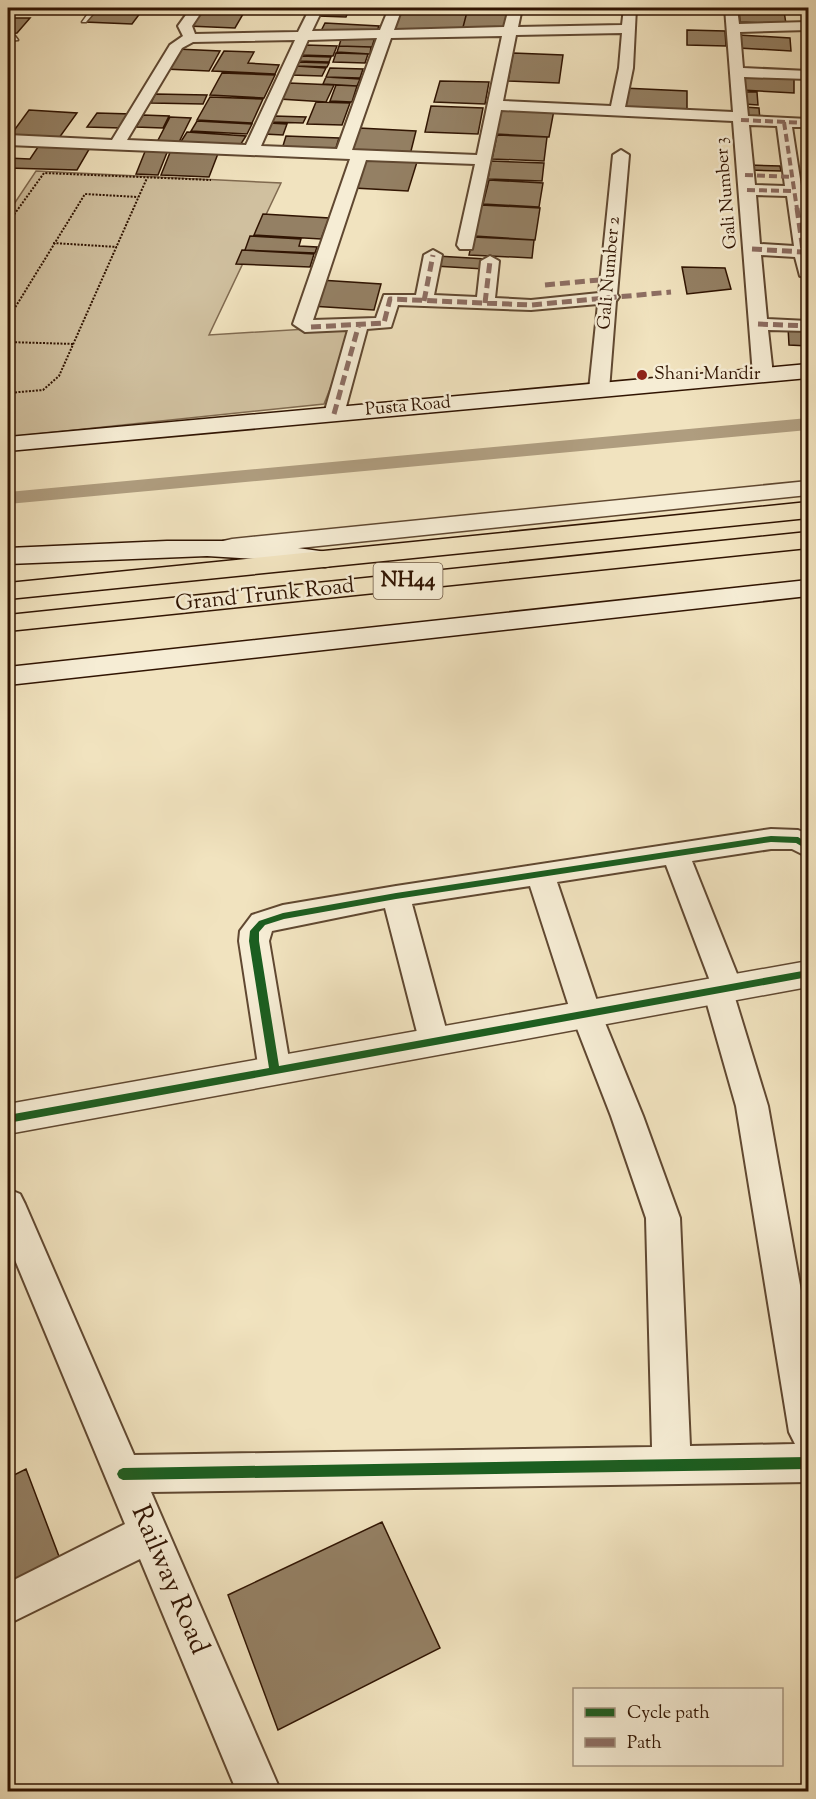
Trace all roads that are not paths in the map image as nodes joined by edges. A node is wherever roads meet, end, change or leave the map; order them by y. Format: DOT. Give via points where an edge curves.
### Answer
graph roads {
  1 [pos="94,8"];
  2 [pos="197,8"];
  3 [pos="316,8"];
  4 [pos="395,8"];
  5 [pos="515,8"];
  6 [pos="630,8"];
  7 [pos="731,8"];
  8 [pos="84,21"];
  9 [pos="808,26"];
  10 [pos="733,28"];
  11 [pos="629,29"];
  12 [pos="510,32"];
  13 [pos="385,34"];
  14 [pos="304,35"];
  15 [pos="190,38"];
  16 [pos="739,72"];
  17 [pos="808,75"];
  18 [pos="494,105"];
  19 [pos="617,111"];
  20 [pos="740,119"];
  21 [pos="784,122"];
  22 [pos="808,123"];
  23 [pos="8,140"];
  24 [pos="116,145"];
  25 [pos="251,152"];
  26 [pos="621,155"];
  27 [pos="350,156"];
  28 [pos="482,160"];
  29 [pos="746,182"];
  30 [pos="793,184"];
  31 [pos="466,245"];
  32 [pos="752,249"];
  33 [pos="803,252"];
  34 [pos="433,255"];
  35 [pos="490,261"];
  36 [pos="806,272"];
  37 [pos="545,285"];
  38 [pos="610,288"];
  39 [pos="424,301"];
  40 [pos="485,303"];
  41 [pos="359,324"];
  42 [pos="758,324"];
  43 [pos="808,326"];
  44 [pos="808,371"];
  45 [pos="763,375"];
  46 [pos="599,390"];
  47 [pos="334,414"];
  48 [pos="8,444"];
  49 [pos="808,488"];
  50 [pos="808,510"];
  51 [pos="808,540"];
  52 [pos="232,547"];
  53 [pos="8,555"];
  54 [pos="326,559"];
  55 [pos="808,588"];
  56 [pos="8,591"];
  57 [pos="8,623"];
  58 [pos="8,676"];
  59 [pos="808,847"];
  60 [pos="675,853"];
  61 [pos="540,874"];
  62 [pos="396,896"];
  63 [pos="808,974"];
  64 [pos="723,989"];
  65 [pos="586,1013"];
  66 [pos="434,1040"];
  67 [pos="275,1071"];
  68 [pos="8,1119"];
  69 [pos="8,1204"];
  70 [pos="800,1333"];
  71 [pos="808,1432"];
  72 [pos="808,1463"];
  73 [pos="672,1465"];
  74 [pos="123,1474"];
  75 [pos="148,1533"];
  76 [pos="8,1604"];
  77 [pos="258,1791"];
  1 -- 8 [label="lane"];
  2 -- 15 [label="street" via="185,26"];
  3 -- 14 [label="street"];
  4 -- 13 [label="street"];
  5 -- 12 [label="street"];
  6 -- 11 [label="street"];
  7 -- 10 [label="street, Gali Number 3"];
  9 -- 10 [label="street"];
  10 -- 16 [label="street, Gali Number 3"];
  11 -- 12 [label="street"];
  11 -- 19 [label="street"];
  12 -- 13 [label="street"];
  12 -- 18 [label="street"];
  13 -- 14 [label="street"];
  13 -- 27 [label="street"];
  14 -- 15 [label="street"];
  14 -- 25 [label="street"];
  15 -- 24 [label="street" via="177,45"];
  16 -- 17 [label="street"];
  16 -- 20 [label="street, Gali Number 3"];
  18 -- 19 [label="street"];
  18 -- 28 [label="street"];
  19 -- 20 [label="street"];
  20 -- 21 [label="street"];
  20 -- 29 [label="street, Gali Number 3"];
  21 -- 22 [label="street"];
  21 -- 30 [label="street"];
  23 -- 24 [label="street"];
  24 -- 25 [label="street"];
  25 -- 27 [label="street"];
  26 -- 38 [label="street, Gali Number 2"];
  27 -- 28 [label="street"];
  27 -- 41 [label="street" via="302,324"];
  28 -- 31 [label="street"];
  29 -- 30 [label="street"];
  29 -- 32 [label="street, Gali Number 3"];
  30 -- 33 [label="street"];
  32 -- 33 [label="street"];
  32 -- 42 [label="street, Gali Number 3"];
  33 -- 36 [label="street"];
  34 -- 39 [label="street"];
  35 -- 40 [label="street"];
  37 -- 38 [label="street"];
  38 -- 40 [label="street" via="531,305"];
  38 -- 46 [label="street, Gali Number 2"];
  39 -- 40 [label="street"];
  39 -- 41 [label="street" via="390,299 384,323"];
  41 -- 47 [label="street"];
  42 -- 43 [label="street"];
  42 -- 45 [label="street, Gali Number 3"];
  44 -- 45 [label="main road, Pusta Road"];
  45 -- 46 [label="main road, Pusta Road"];
  46 -- 47 [label="main road, Pusta Road"];
  47 -- 48 [label="main road, Pusta Road"];
  49 -- 52 [label="main road"];
  50 -- 54 [label="highway, Grand Trunk Road / NH44"];
  51 -- 57 [label="highway, Grand Trunk Road / NH44"];
  52 -- 53 [label="main road"];
  52 -- 54 [label="main road"];
  54 -- 56 [label="highway, Grand Trunk Road / NH44"];
  55 -- 58 [label="main road"];
  59 -- 60 [label="street" via="785,838"];
  60 -- 61 [label="street"];
  60 -- 64 [label="street"];
  61 -- 62 [label="street"];
  61 -- 65 [label="street"];
  62 -- 66 [label="street"];
  62 -- 67 [label="street" via="283,916 262,922 255,931"];
  63 -- 64 [label="main road"];
  64 -- 65 [label="main road"];
  64 -- 70 [label="street"];
  65 -- 66 [label="main road"];
  65 -- 73 [label="street" via="663,1218"];
  66 -- 67 [label="main road"];
  67 -- 68 [label="main road"];
  69 -- 74 [label="street, Railway Road"];
  70 -- 71 [label="street"];
  72 -- 73 [label="street"];
  73 -- 74 [label="street"];
  74 -- 75 [label="street, Railway Road"];
  75 -- 76 [label="street"];
  75 -- 77 [label="street, Railway Road"];
}
